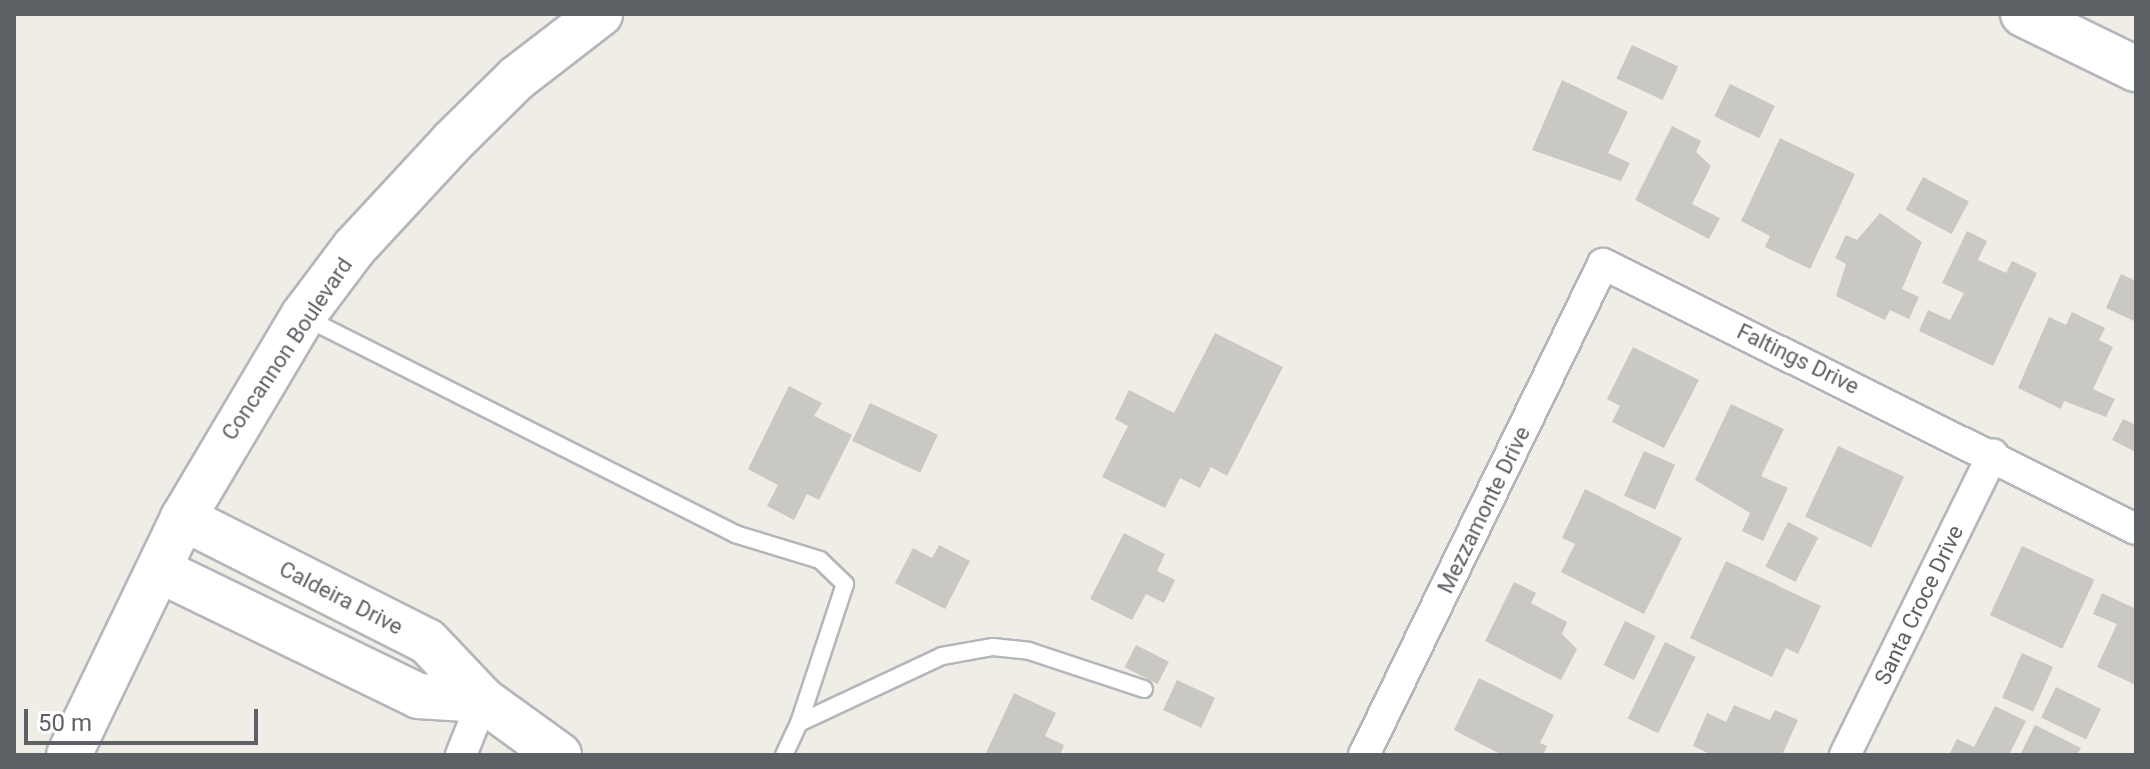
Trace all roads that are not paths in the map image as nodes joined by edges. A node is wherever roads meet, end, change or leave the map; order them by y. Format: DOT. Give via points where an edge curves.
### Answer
graph roads {
  1 [pos="600,14"];
  2 [pos="2023,14"];
  3 [pos="2136,69"];
  4 [pos="1603,264"];
  5 [pos="303,316"];
  6 [pos="1993,454"];
  7 [pos="183,518"];
  8 [pos="2136,529"];
  9 [pos="159,570"];
  10 [pos="1144,689"];
  11 [pos="483,700"];
  12 [pos="799,723"];
  13 [pos="69,755"];
  14 [pos="461,755"];
  15 [pos="559,755"];
  16 [pos="784,755"];
  17 [pos="1364,755"];
  18 [pos="1845,755"];
  1 -- 5 [label="main road, Concannon Boulevard" via="473,121 354,248"];
  2 -- 3 [label="main road"];
  4 -- 6 [label="street, Faltings Drive"];
  4 -- 17 [label="street, Mezzamonte Drive"];
  5 -- 7 [label="main road, Concannon Boulevard"];
  5 -- 12 [label="lane" via="735,534 820,560 845,584"];
  6 -- 8 [label="street, Faltings Drive"];
  6 -- 18 [label="street, Santa Croce Drive"];
  7 -- 9 [label="main road, Concannon Boulevard"];
  7 -- 11 [label="main road, Caldeira Drive" via="427,641"];
  9 -- 11 [label="main road" via="418,696"];
  9 -- 13 [label="main road, Concannon Boulevard"];
  10 -- 12 [label="lane" via="1029,651 993,647 942,656"];
  11 -- 14 [label="street"];
  11 -- 15 [label="main road, Caldeira Drive"];
  12 -- 16 [label="lane"];
}
